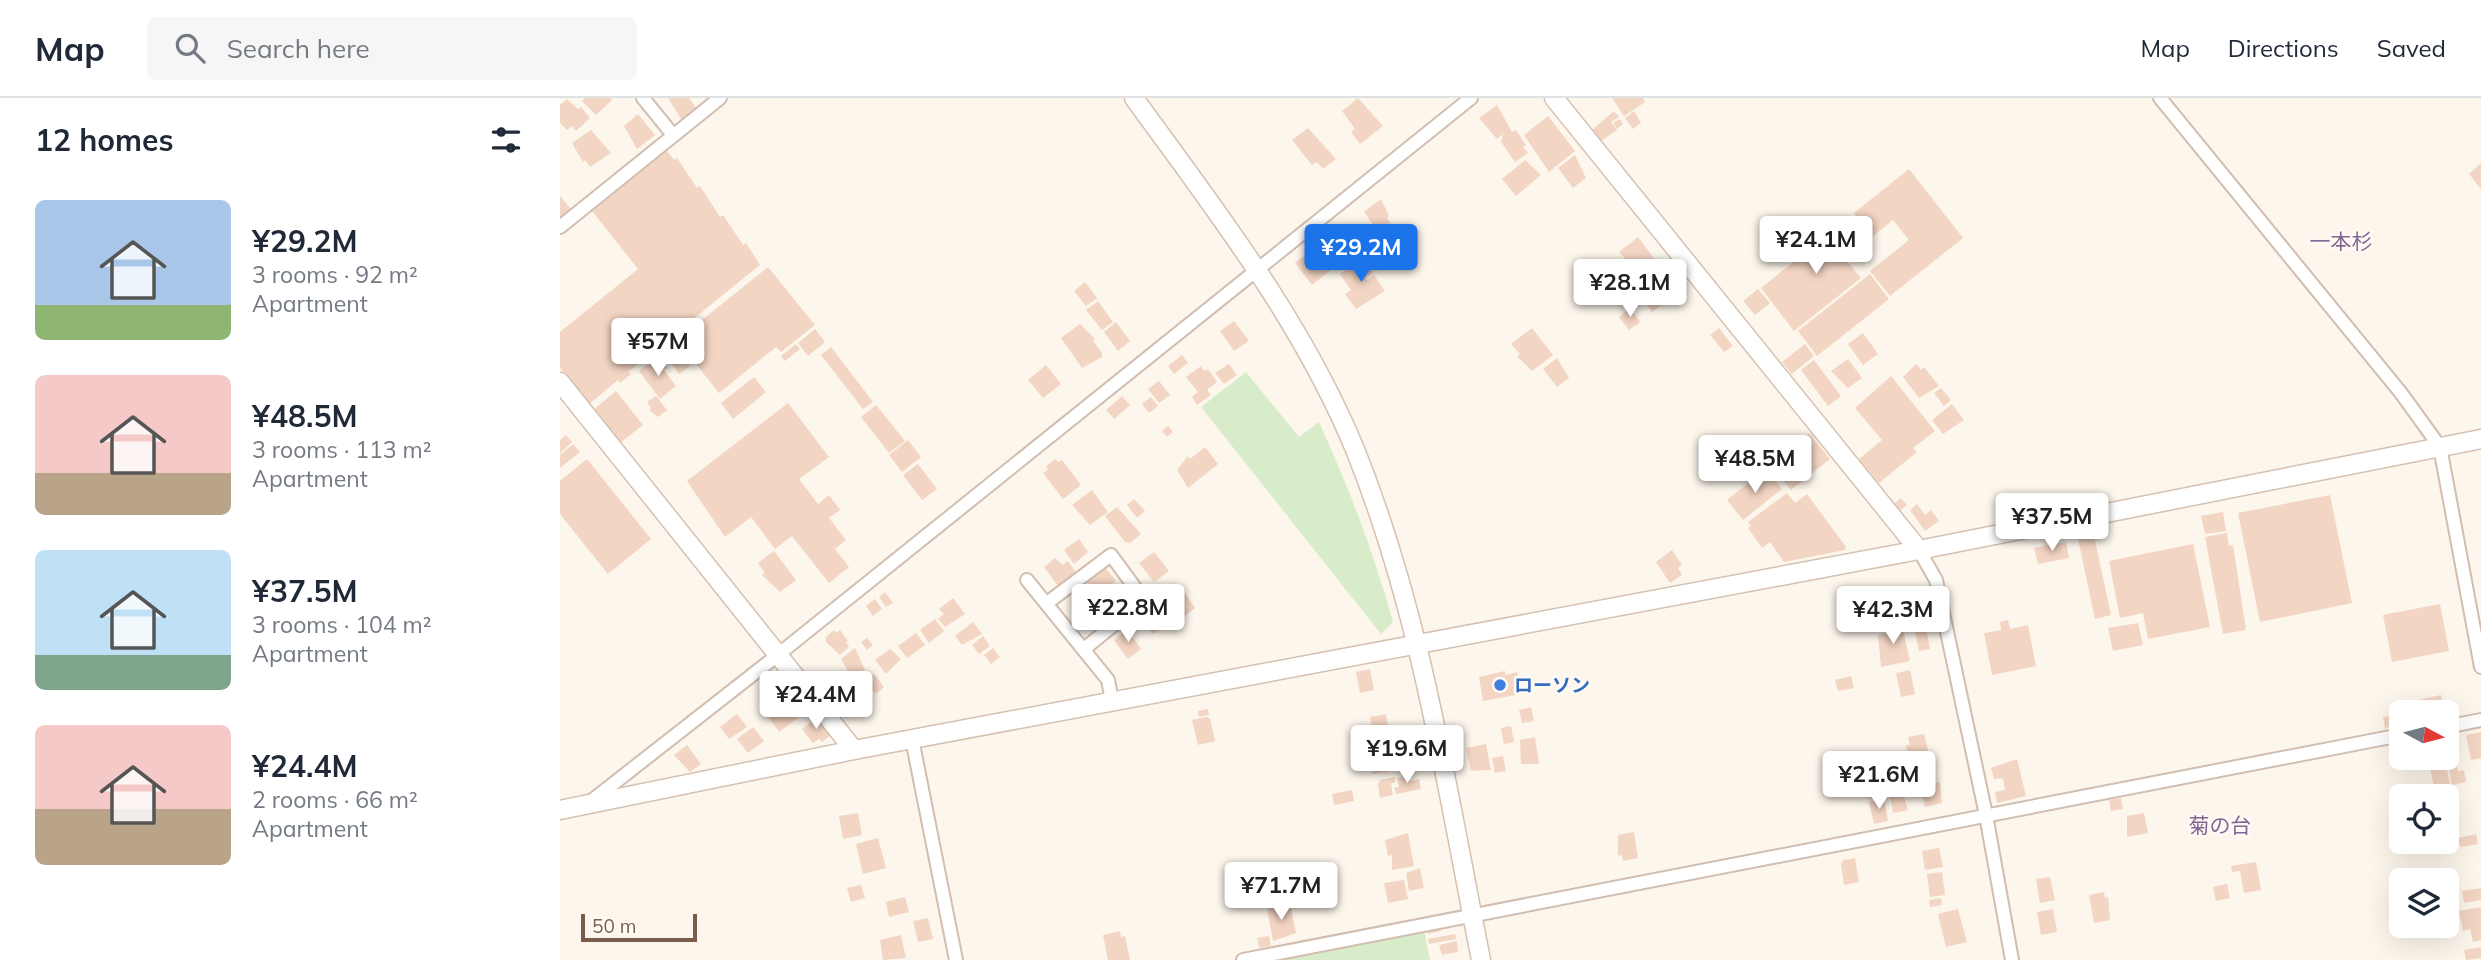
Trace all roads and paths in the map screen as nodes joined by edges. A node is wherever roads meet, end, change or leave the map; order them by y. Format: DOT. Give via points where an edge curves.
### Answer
graph roads {
  1 [pos="643,98"];
  2 [pos="720,98"];
  3 [pos="1134,98"];
  4 [pos="1471,98"];
  5 [pos="1554,98"];
  6 [pos="2160,98"];
  7 [pos="673,135"];
  8 [pos="560,227"];
  9 [pos="1259,270"];
  10 [pos="560,382"];
  11 [pos="2481,439"];
  12 [pos="2440,447"];
  13 [pos="1919,550"];
  14 [pos="1027,580"];
  15 [pos="1046,603"];
  16 [pos="1417,643"];
  17 [pos="1084,649"];
  18 [pos="779,654"];
  19 [pos="2481,667"];
  20 [pos="1112,701"];
  21 [pos="2481,720"];
  22 [pos="2459,724"];
  23 [pos="2389,738"];
  24 [pos="912,739"];
  25 [pos="854,750"];
  26 [pos="587,805"];
  27 [pos="560,810"];
  28 [pos="1986,815"];
  29 [pos="1472,915"];
  30 [pos="956,960"];
  31 [pos="1243,960"];
  32 [pos="1481,960"];
  33 [pos="2012,960"];
  1 -- 7 [label="street"];
  2 -- 7 [label="street"];
  3 -- 9 [label="street"];
  4 -- 9 [label="street"];
  5 -- 13 [label="street"];
  6 -- 12 [label="street"];
  7 -- 8 [label="street"];
  9 -- 16 [label="street" via="1315,367 1355,450"];
  9 -- 18 [label="street"];
  10 -- 18 [label="street"];
  11 -- 12 [label="street"];
  12 -- 13 [label="street"];
  12 -- 19 [label="street"];
  13 -- 16 [label="street"];
  13 -- 28 [label="street" via="1936,580"];
  14 -- 15 [label="street"];
  15 -- 17 [label="street"];
  15 -- 17 [label="street" via="1111,555 1144,600"];
  16 -- 20 [label="street"];
  16 -- 29 [label="street"];
  17 -- 20 [label="street" via="1108,680"];
  18 -- 25 [label="street"];
  18 -- 26 [label="street"];
  20 -- 24 [label="street"];
  21 -- 22 [label="street"];
  23 -- 28 [label="street"];
  24 -- 25 [label="street"];
  24 -- 30 [label="street"];
  25 -- 26 [label="street"];
  26 -- 27 [label="street"];
  28 -- 29 [label="street"];
  28 -- 33 [label="street"];
  29 -- 31 [label="street"];
  29 -- 32 [label="street"];
}
